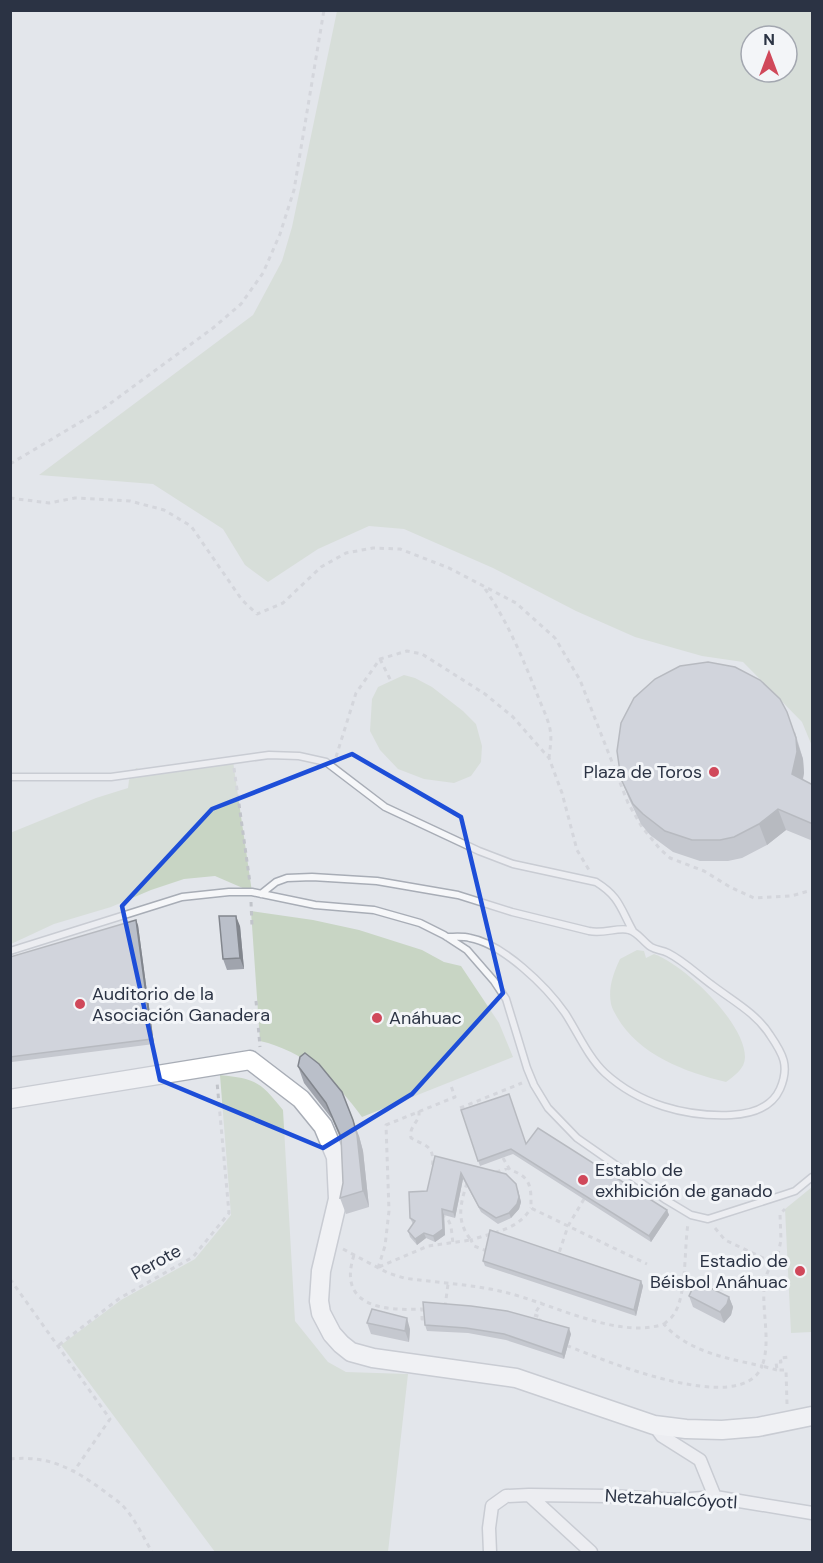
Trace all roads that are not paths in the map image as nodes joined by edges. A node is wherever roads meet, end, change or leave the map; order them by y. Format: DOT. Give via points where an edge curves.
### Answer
graph roads {
  1 [pos="10,777"];
  2 [pos="261,894"];
  3 [pos="633,931"];
  4 [pos="447,937"];
  5 [pos="10,951"];
  6 [pos="10,1099"];
  7 [pos="813,1177"];
  8 [pos="813,1416"];
  9 [pos="654,1425"];
  10 [pos="529,1495"];
  11 [pos="715,1497"];
  12 [pos="813,1513"];
  13 [pos="490,1552"];
  14 [pos="591,1552"];
  1 -- 3 [label="lane" via="111,777 269,755 326,762 385,807 479,851 513,864 596,882 621,904"];
  2 -- 3 [label="lane" via="287,878 377,881 458,895 589,931"];
  2 -- 4 [label="lane" via="374,910 420,923"];
  2 -- 5 [label="lane" via="229,892 182,897"];
  3 -- 4 [label="lane" via="647,944 686,965 764,1026 784,1057 785,1068 780,1089 769,1104 745,1114 710,1116 676,1111 621,1087 606,1074 537,980 486,944 472,938"];
  4 -- 7 [label="lane" via="478,961 506,999 532,1079 548,1108 569,1132 666,1200 708,1219 783,1196"];
  6 -- 9 [label="street" via="250,1060 301,1099 323,1126 336,1157 338,1199 321,1271 319,1301 321,1313 341,1344 373,1359 516,1378"];
  8 -- 9 [label="street" via="722,1430"];
  9 -- 11 [label="street" via="662,1436 700,1460"];
  10 -- 11 [label="street, Netzahualcóyotl" via="678,1500"];
  10 -- 13 [label="street, Netzahualcóyotl" via="506,1496 492,1506"];
  10 -- 14 [label="street"];
  11 -- 12 [label="street, Netzahualcóyotl"];
}
